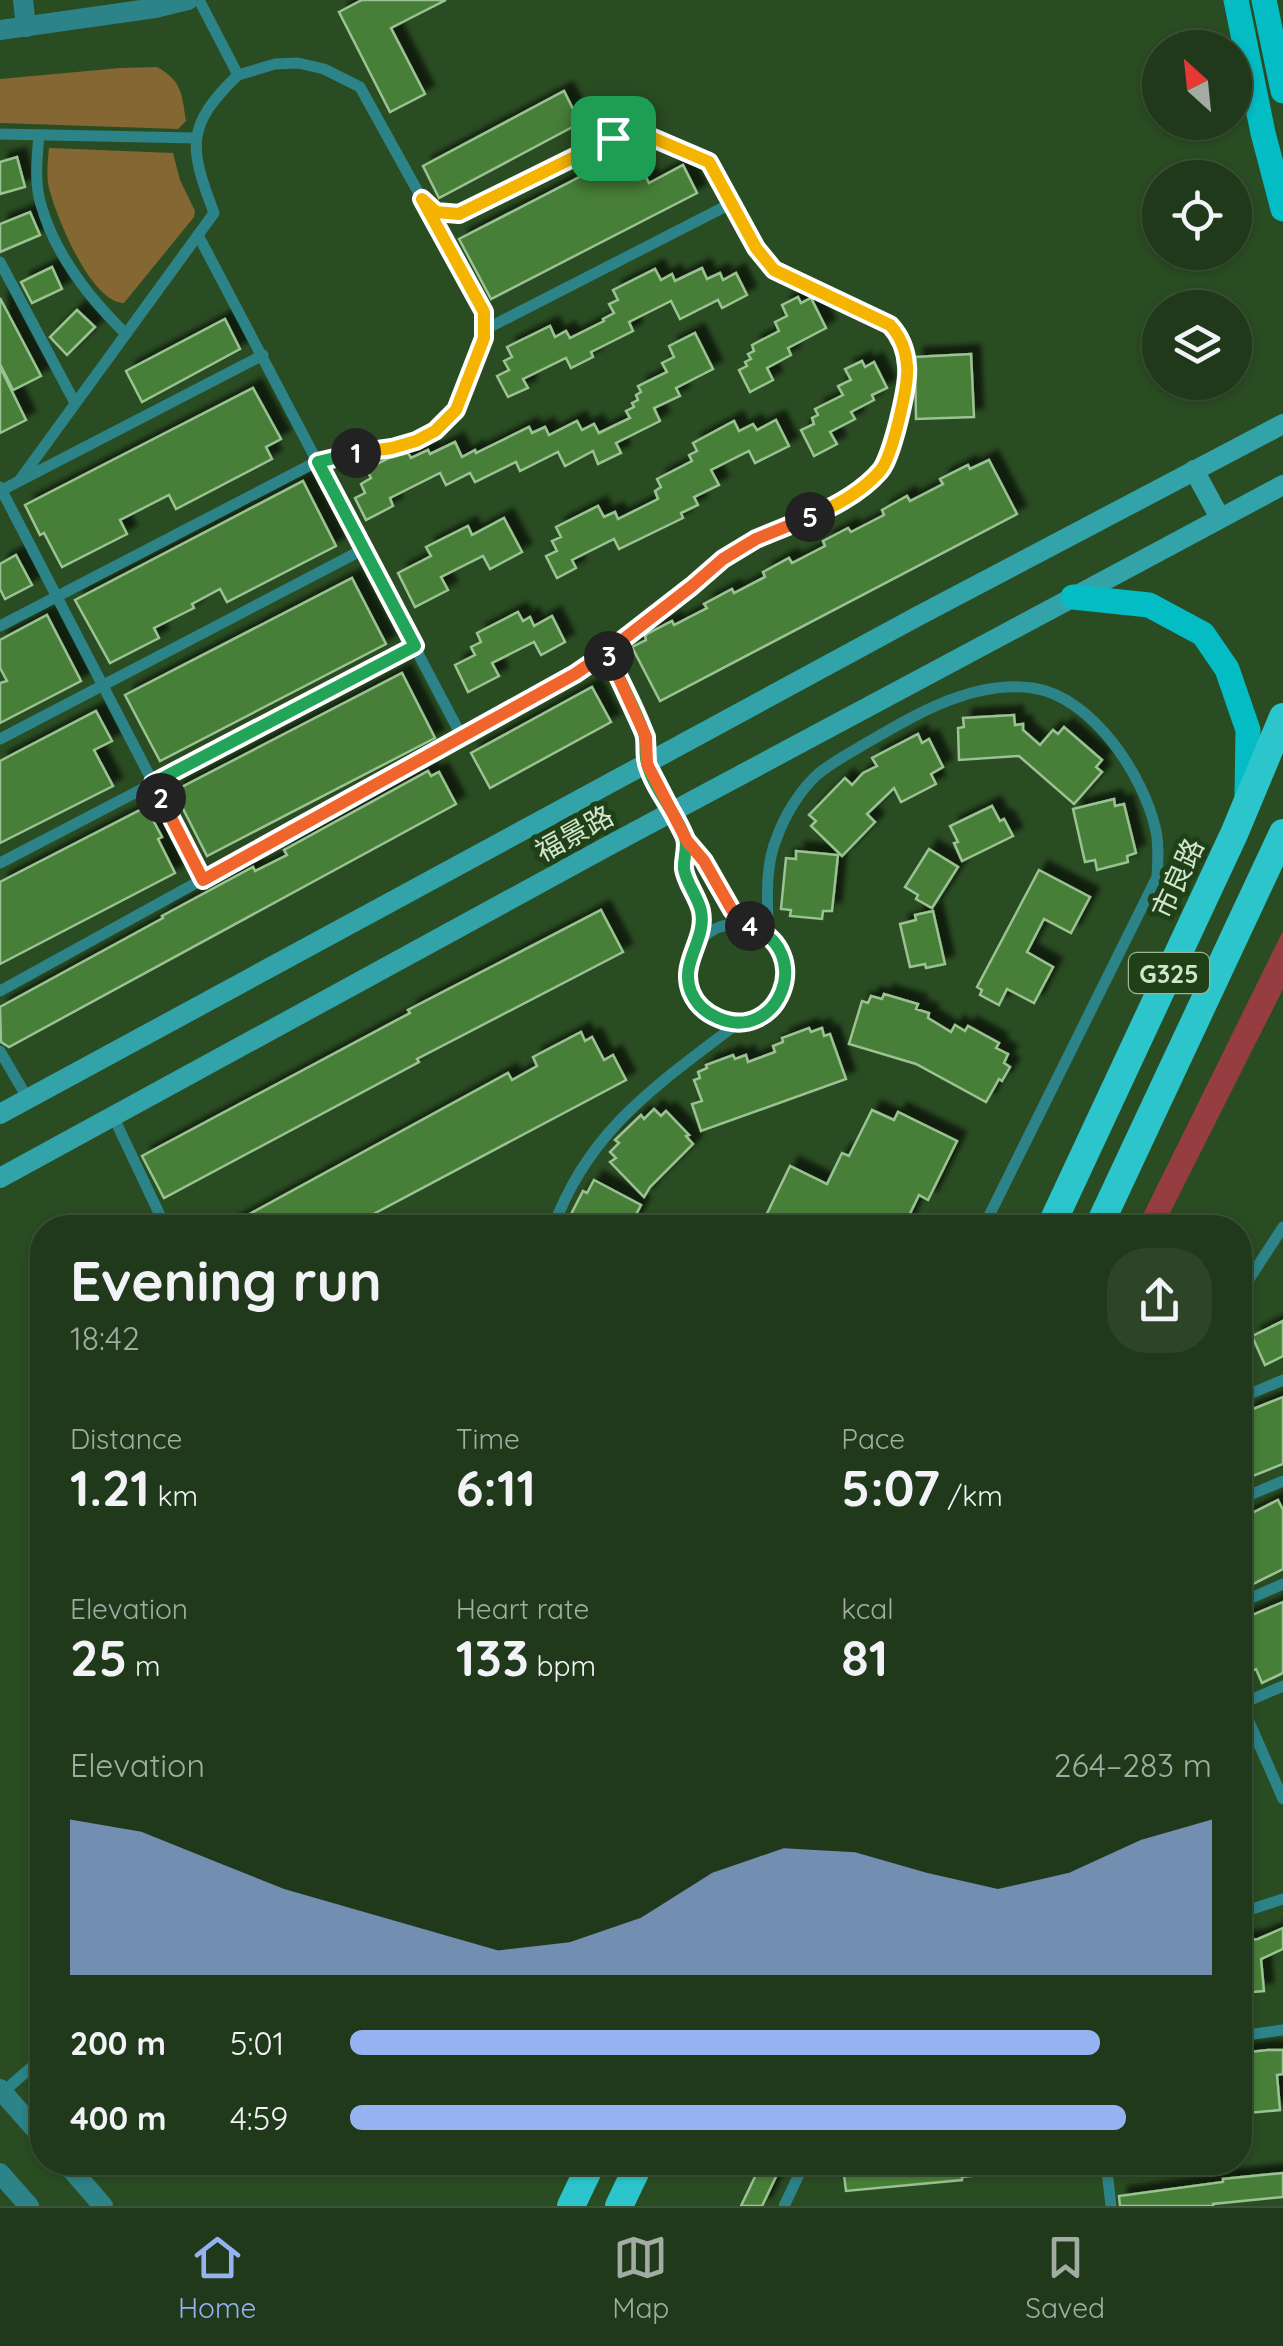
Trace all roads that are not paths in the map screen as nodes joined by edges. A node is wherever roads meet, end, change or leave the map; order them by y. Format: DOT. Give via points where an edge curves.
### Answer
graph roads {
  1 [pos="23,0"];
  2 [pos="188,0"];
  3 [pos="199,0"];
  4 [pos="1236,0"];
  5 [pos="1264,0"];
  6 [pos="26,26"];
  7 [pos="0,30"];
  8 [pos="238,74"];
  9 [pos="1283,90"];
  10 [pos="0,134"];
  11 [pos="39,135"];
  12 [pos="196,138"];
  13 [pos="422,199"];
  14 [pos="732,203"];
  15 [pos="1283,210"];
  16 [pos="198,235"];
  17 [pos="0,262"];
  18 [pos="484,330"];
  19 [pos="126,334"];
  20 [pos="263,354"];
  21 [pos="76,404"];
  22 [pos="1283,424"];
  23 [pos="318,462"];
  24 [pos="1194,470"];
  25 [pos="19,481"];
  26 [pos="1283,485"];
  27 [pos="1,489"];
  28 [pos="1220,518"];
  29 [pos="364,549"];
  30 [pos="57,596"];
  31 [pos="1073,597"];
  32 [pos="0,626"];
  33 [pos="415,646"];
  34 [pos="607,652"];
  35 [pos="103,685"];
  36 [pos="1280,732"];
  37 [pos="462,737"];
  38 [pos="0,739"];
  39 [pos="647,764"];
  40 [pos="153,783"];
  41 [pos="1246,806"];
  42 [pos="672,812"];
  43 [pos="1283,833"];
  44 [pos="687,841"];
  45 [pos="0,863"];
  46 [pos="203,880"];
  47 [pos="746,925"];
  48 [pos="768,935"];
  49 [pos="697,944"];
  50 [pos="0,992"];
  51 [pos="738,1022"];
  52 [pos="0,1051"];
  53 [pos="28,1099"];
  54 [pos="0,1114"];
  55 [pos="113,1116"];
  56 [pos="0,1178"];
  57 [pos="160,1215"];
  58 [pos="559,1215"];
  59 [pos="988,1215"];
  60 [pos="1056,1215"];
  61 [pos="1104,1215"];
  62 [pos="1283,1227"];
  63 [pos="1252,1275"];
  64 [pos="1283,1380"];
  65 [pos="1252,1393"];
  66 [pos="1283,1481"];
  67 [pos="1252,1494"];
  68 [pos="1283,1584"];
  69 [pos="1252,1598"];
  70 [pos="1283,1686"];
  71 [pos="1252,1698"];
  72 [pos="1252,1727"];
  73 [pos="1283,1798"];
  74 [pos="1283,1899"];
  75 [pos="1252,1909"];
  76 [pos="1283,2030"];
  77 [pos="1252,2034"];
  78 [pos="30,2068"];
  79 [pos="2,2090"];
  80 [pos="30,2123"];
  81 [pos="0,2173"];
  82 [pos="77,2175"];
  83 [pos="586,2175"];
  84 [pos="634,2175"];
  85 [pos="799,2175"];
  86 [pos="1107,2175"];
  87 [pos="23,2204"];
  88 [pos="104,2206"];
  89 [pos="571,2206"];
  90 [pos="619,2206"];
  91 [pos="784,2206"];
  92 [pos="1111,2206"];
  1 -- 6 [label="street"];
  2 -- 6 [label="street"];
  3 -- 8 [label="lane"];
  4 -- 15 [label="main road"];
  5 -- 9 [label="main road"];
  6 -- 7 [label="street"];
  8 -- 12 [label="lane" via="205,110"];
  8 -- 13 [label="lane" via="298,62 360,86"];
  10 -- 11 [label="lane"];
  11 -- 12 [label="lane"];
  11 -- 19 [label="lane" via="40,202 53,235 95,302"];
  12 -- 16 [label="lane" via="214,213"];
  13 -- 14 [label="lane" via="436,212 459,214 613,138 639,132 709,162"];
  13 -- 18 [label="lane" via="484,312"];
  14 -- 18 [label="lane"];
  14 -- 34 [label="lane" via="774,270 900,335 907,376 888,460 837,504 723,559"];
  16 -- 19 [label="lane"];
  16 -- 20 [label="lane"];
  17 -- 21 [label="lane"];
  18 -- 23 [label="lane" via="456,410 435,431 392,448"];
  19 -- 21 [label="lane"];
  20 -- 23 [label="lane"];
  20 -- 25 [label="lane"];
  21 -- 25 [label="lane"];
  22 -- 24 [label="main road, 福景路"];
  23 -- 29 [label="lane"];
  23 -- 30 [label="lane"];
  24 -- 28 [label="main road"];
  24 -- 39 [label="main road, 福景路"];
  25 -- 27 [label="lane"];
  26 -- 28 [label="main road, 福景路"];
  27 -- 30 [label="lane"];
  28 -- 31 [label="main road, 福景路"];
  29 -- 33 [label="lane"];
  29 -- 35 [label="lane"];
  30 -- 32 [label="lane"];
  30 -- 35 [label="lane"];
  31 -- 41 [label="main road" via="1149,604 1202,634 1228,669 1248,730"];
  31 -- 42 [label="main road, 福景路"];
  33 -- 37 [label="lane"];
  33 -- 40 [label="lane"];
  34 -- 37 [label="lane"];
  34 -- 39 [label="lane" via="646,737"];
  35 -- 38 [label="lane"];
  35 -- 40 [label="lane"];
  36 -- 41 [label="highway, 市良路 / G325"];
  37 -- 46 [label="lane"];
  39 -- 42 [label="main road"];
  39 -- 53 [label="main road, 福景路"];
  40 -- 45 [label="lane"];
  40 -- 46 [label="lane"];
  41 -- 60 [label="highway, 市良路 / G325"];
  42 -- 44 [label="lane"];
  42 -- 55 [label="main road, 福景路"];
  43 -- 61 [label="highway, G325"];
  44 -- 47 [label="lane"];
  44 -- 49 [label="lane" via="684,870 702,922"];
  46 -- 50 [label="lane"];
  47 -- 48 [label="lane"];
  47 -- 49 [label="lane" via="714,929"];
  48 -- 51 [label="lane" via="781,952 785,985 772,1007"];
  48 -- 59 [label="lane" via="768,868 787,814 819,774 898,725 974,692 1035,688 1060,696 1117,748 1150,810 1157,876"];
  49 -- 51 [label="lane" via="687,976 695,1000 714,1017"];
  51 -- 58 [label="lane" via="616,1123 580,1170"];
  52 -- 53 [label="lane"];
  53 -- 54 [label="main road, 福景路"];
  55 -- 56 [label="main road, 福景路"];
  55 -- 57 [label="lane"];
  62 -- 63 [label="lane"];
  64 -- 65 [label="lane"];
  66 -- 67 [label="lane"];
  68 -- 69 [label="lane"];
  70 -- 71 [label="lane"];
  72 -- 73 [label="lane"];
  74 -- 75 [label="lane"];
  76 -- 77 [label="lane"];
  78 -- 79 [label="lane"];
  79 -- 80 [label="street"];
  81 -- 87 [label="street"];
  82 -- 88 [label="street"];
  83 -- 89 [label="highway"];
  84 -- 90 [label="highway"];
  85 -- 91 [label="lane"];
  86 -- 92 [label="lane"];
}
